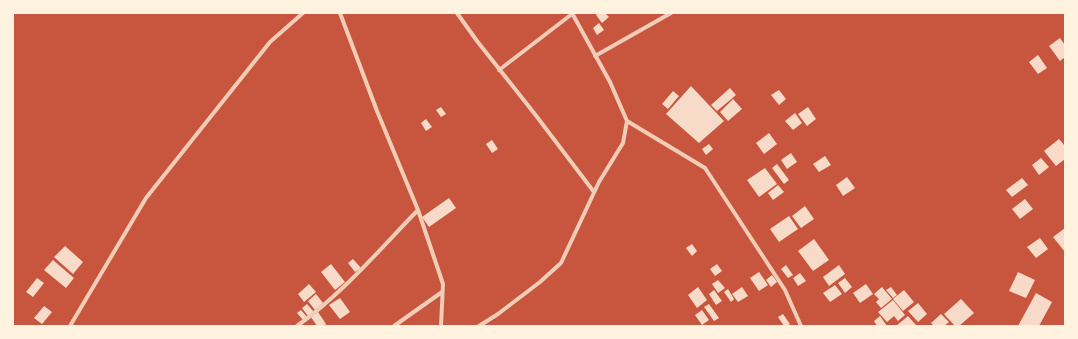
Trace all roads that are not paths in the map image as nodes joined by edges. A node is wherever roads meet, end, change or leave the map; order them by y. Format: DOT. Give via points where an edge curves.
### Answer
graph roads {
  1 [pos="303,13"];
  2 [pos="340,13"];
  3 [pos="456,13"];
  4 [pos="572,13"];
  5 [pos="671,13"];
  6 [pos="595,56"];
  7 [pos="499,70"];
  8 [pos="627,121"];
  9 [pos="594,192"];
  10 [pos="418,210"];
  11 [pos="442,292"];
  12 [pos="70,326"];
  13 [pos="297,326"];
  14 [pos="394,326"];
  15 [pos="441,326"];
  16 [pos="479,326"];
  17 [pos="801,326"];
  1 -- 12 [label="street" via="270,42 146,198"];
  2 -- 10 [label="street"];
  3 -- 7 [label="street"];
  4 -- 6 [label="street"];
  4 -- 7 [label="street"];
  5 -- 6 [label="street"];
  6 -- 8 [label="street"];
  7 -- 9 [label="street"];
  8 -- 9 [label="street" via="623,142"];
  8 -- 17 [label="street" via="705,168 785,290"];
  9 -- 16 [label="street" via="561,262 540,282"];
  10 -- 11 [label="street" via="442,284"];
  10 -- 13 [label="street" via="352,279"];
  11 -- 14 [label="street"];
  11 -- 15 [label="street"];
}
